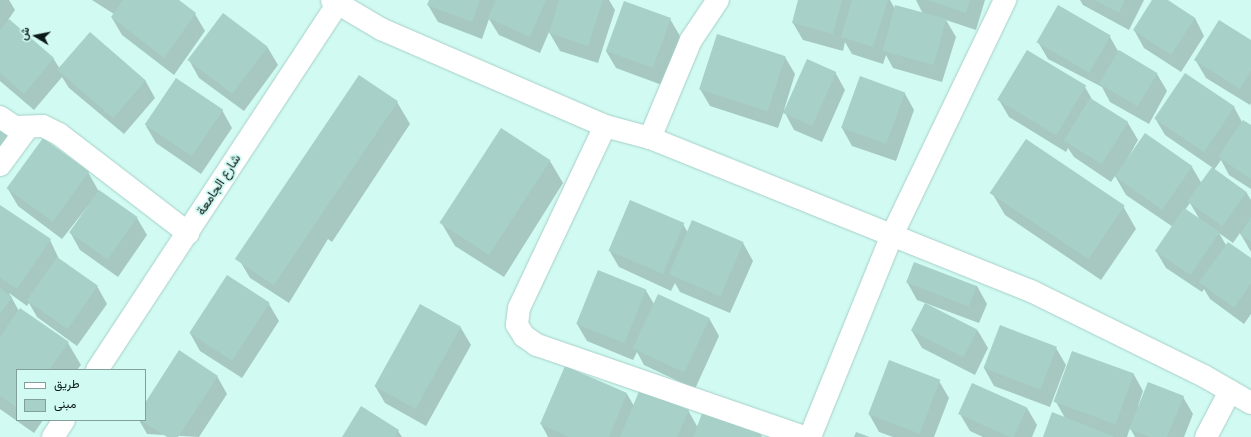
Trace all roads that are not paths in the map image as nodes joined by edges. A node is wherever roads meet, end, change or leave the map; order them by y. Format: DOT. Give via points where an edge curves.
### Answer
graph roads {
  1 [pos="718,0"];
  2 [pos="1005,0"];
  3 [pos="336,1"];
  4 [pos="0,117"];
  5 [pos="606,126"];
  6 [pos="28,127"];
  7 [pos="650,138"];
  8 [pos="0,165"];
  9 [pos="188,233"];
  10 [pos="893,233"];
  11 [pos="98,369"];
  12 [pos="1230,391"];
  13 [pos="1251,403"];
  14 [pos="63,421"];
  15 [pos="53,437"];
  16 [pos="804,437"];
  17 [pos="810,437"];
  18 [pos="1206,437"];
  1 -- 7 [label="street" via="691,40"];
  2 -- 10 [label="street"];
  3 -- 5 [label="street" via="381,29"];
  3 -- 9 [label="street, شارع الجامعة"];
  4 -- 6 [label="street" via="15,127"];
  5 -- 7 [label="street"];
  5 -- 16 [label="street" via="519,308 517,325 524,336 537,345"];
  6 -- 8 [label="street"];
  6 -- 9 [label="street" via="43,126 59,134"];
  7 -- 10 [label="street"];
  9 -- 11 [label="street, شارع الجامعة"];
  10 -- 12 [label="street" via="1031,291"];
  10 -- 17 [label="street"];
  12 -- 13 [label="street"];
  12 -- 18 [label="street"];
  14 -- 15 [label="street"];
}
